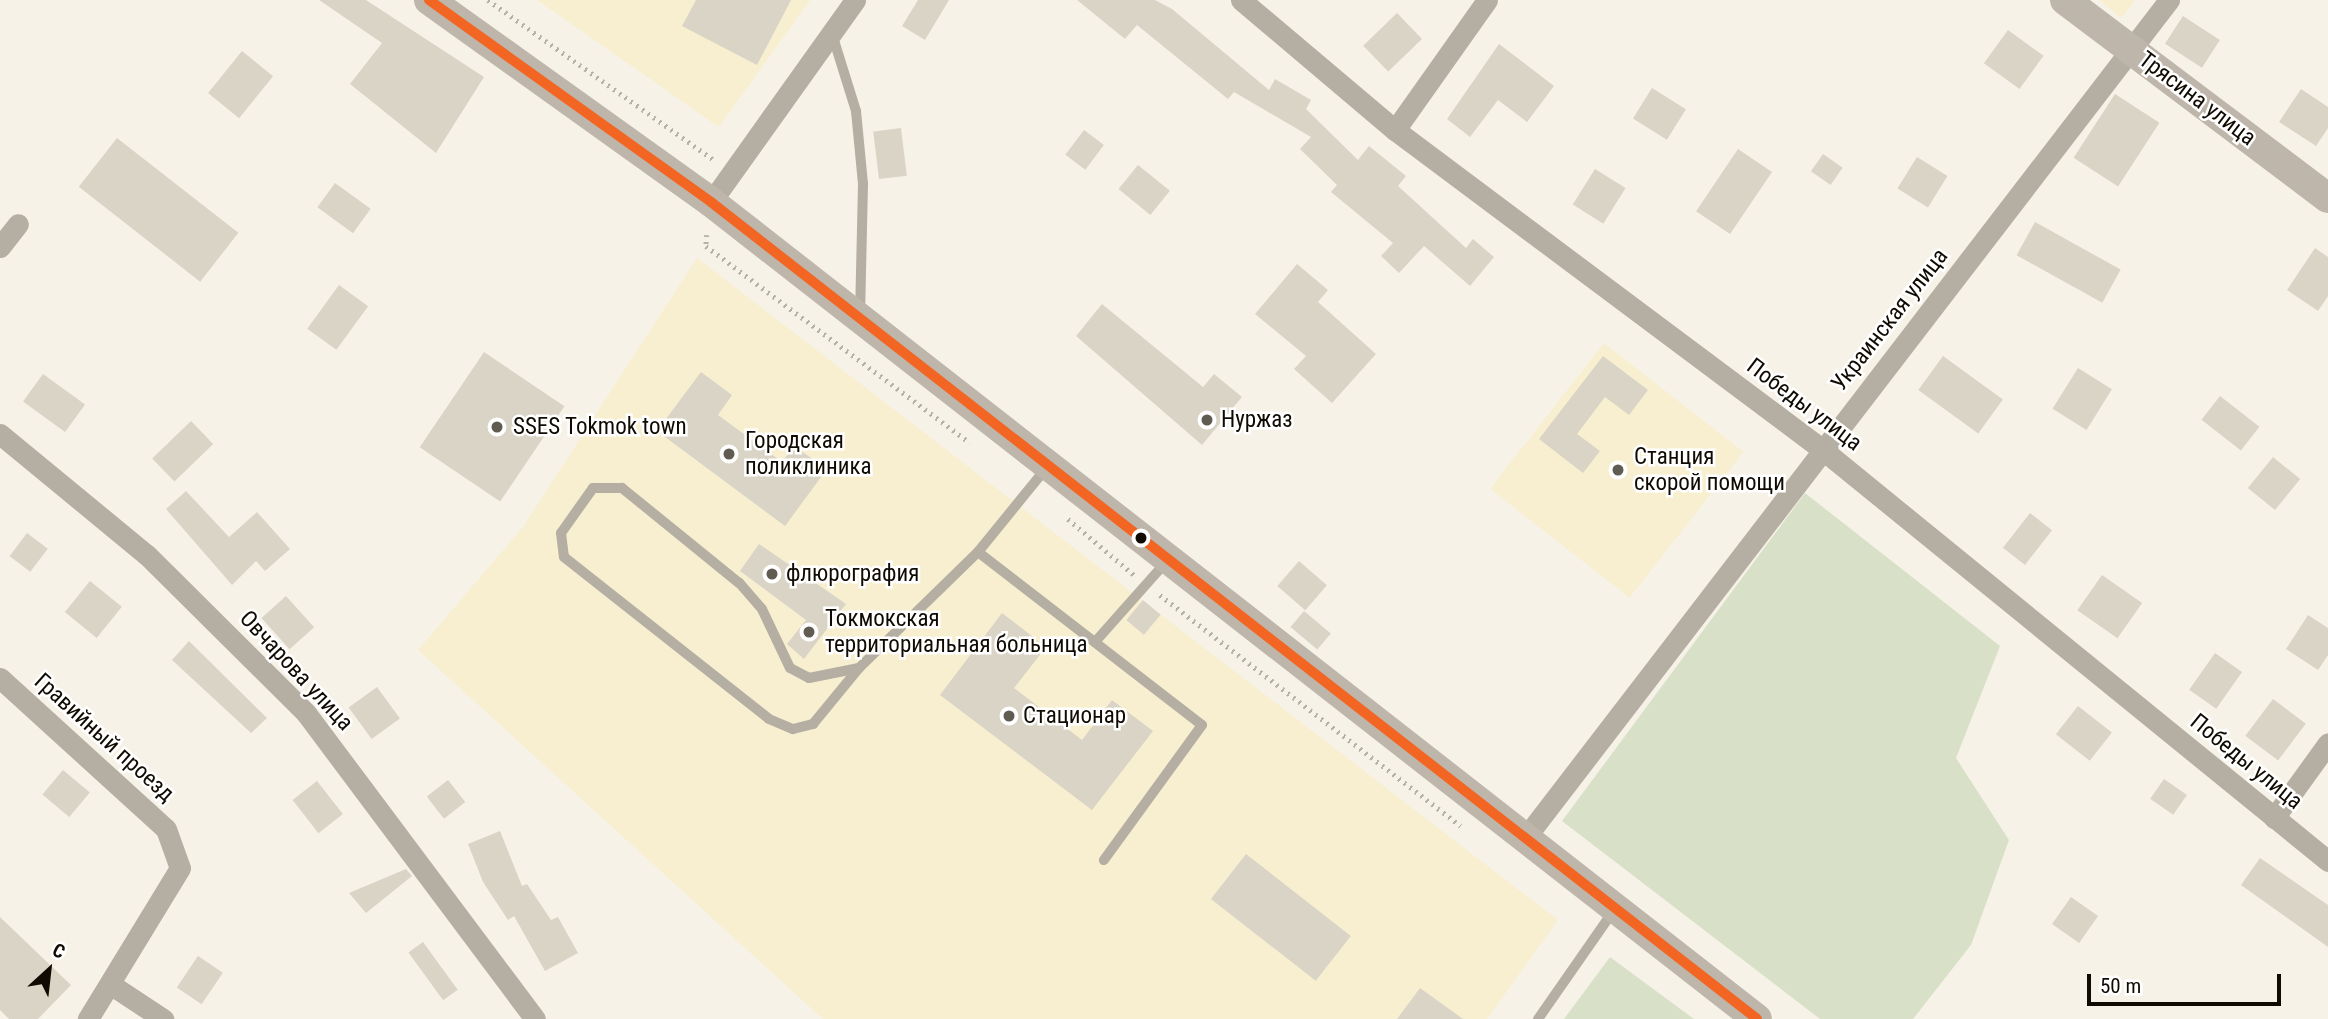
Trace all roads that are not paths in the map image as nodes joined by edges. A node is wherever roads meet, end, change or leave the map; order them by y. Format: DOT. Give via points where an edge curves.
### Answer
graph roads {
  1 [pos="429,0"];
  2 [pos="855,0"];
  3 [pos="1241,0"];
  4 [pos="1487,0"];
  5 [pos="2065,0"];
  6 [pos="2169,0"];
  7 [pos="831,33"];
  8 [pos="2131,49"];
  9 [pos="1395,130"];
  10 [pos="2328,198"];
  11 [pos="711,202"];
  12 [pos="18,224"];
  13 [pos="0,247"];
  14 [pos="860,317"];
  15 [pos="0,434"];
  16 [pos="1823,450"];
  17 [pos="1050,463"];
  18 [pos="978,552"];
  19 [pos="1170,559"];
  20 [pos="1094,642"];
  21 [pos="859,668"];
  22 [pos="0,678"];
  23 [pos="2328,743"];
  24 [pos="2274,818"];
  25 [pos="1525,838"];
  26 [pos="1104,860"];
  27 [pos="2328,861"];
  28 [pos="1614,910"];
  29 [pos="110,984"];
  30 [pos="88,1019"];
  31 [pos="163,1019"];
  32 [pos="535,1019"];
  33 [pos="1538,1019"];
  34 [pos="1757,1019"];
  1 -- 11 [label="main road"];
  2 -- 7 [label="street"];
  3 -- 9 [label="street, Победы улица"];
  4 -- 9 [label="street"];
  5 -- 8 [label="main road, Трясина улица"];
  6 -- 8 [label="street, Украинская улица"];
  7 -- 11 [label="street"];
  7 -- 14 [label="lane" via="856,111 863,184"];
  8 -- 10 [label="main road, Трясина улица"];
  8 -- 16 [label="street, Украинская улица"];
  9 -- 16 [label="street, Победы улица"];
  11 -- 14 [label="main road"];
  12 -- 13 [label="street"];
  14 -- 17 [label="main road"];
  15 -- 32 [label="street, Овчарова улица" via="147,555 306,713"];
  16 -- 24 [label="street, Победы улица"];
  16 -- 25 [label="street, Украинская улица"];
  17 -- 18 [label="lane"];
  17 -- 19 [label="main road"];
  18 -- 20 [label="lane"];
  18 -- 21 [label="lane"];
  19 -- 20 [label="lane"];
  19 -- 25 [label="main road"];
  20 -- 26 [label="lane" via="1202,725"];
  21 -- 21 [label="lane" via="809,678 790,668 762,609 739,583 622,488 593,488 561,533 564,557 769,719 793,729 813,724"];
  22 -- 29 [label="street, Гравийный проезд" via="166,830 180,868"];
  23 -- 24 [label="street"];
  24 -- 27 [label="street, Победы улица"];
  25 -- 28 [label="main road"];
  28 -- 33 [label="lane"];
  28 -- 34 [label="main road"];
  29 -- 30 [label="street, Гравийный проезд"];
  29 -- 31 [label="street"];
}
